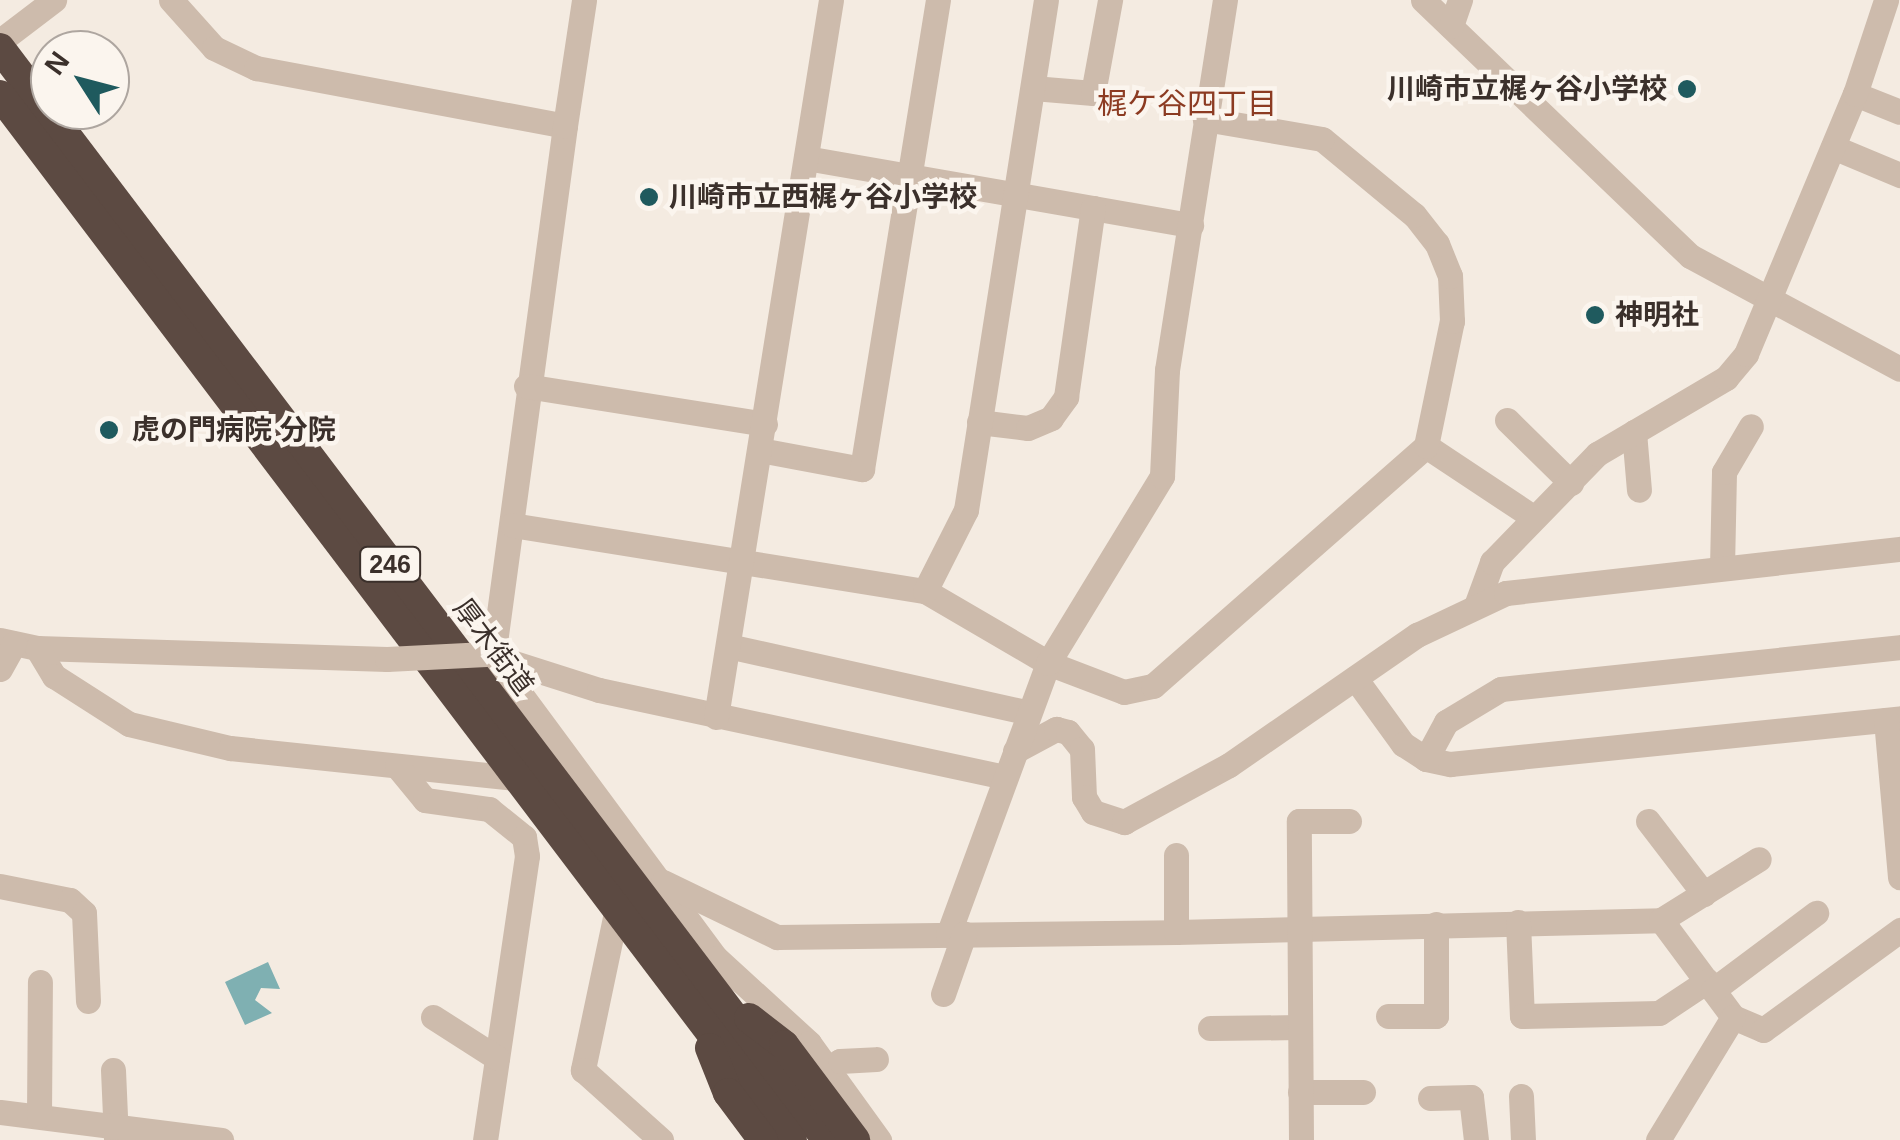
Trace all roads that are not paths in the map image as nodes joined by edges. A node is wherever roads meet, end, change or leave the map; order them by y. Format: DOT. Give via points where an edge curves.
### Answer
graph roads {
  1 [pos="54,0"];
  2 [pos="171,0"];
  3 [pos="584,0"];
  4 [pos="831,0"];
  5 [pos="938,0"];
  6 [pos="1046,0"];
  7 [pos="1110,0"];
  8 [pos="1225,0"];
  9 [pos="1423,0"];
  10 [pos="1460,0"];
  11 [pos="1890,6"];
  12 [pos="1450,26"];
  13 [pos="0,45"];
  14 [pos="1033,88"];
  15 [pos="1856,94"];
  16 [pos="0,95"];
  17 [pos="1900,112"];
  18 [pos="1205,119"];
  19 [pos="565,126"];
  20 [pos="1833,147"];
  21 [pos="806,158"];
  22 [pos="1900,175"];
  23 [pos="910,176"];
  24 [pos="1015,194"];
  25 [pos="1093,208"];
  26 [pos="1191,224"];
  27 [pos="1770,299"];
  28 [pos="1900,369"];
  29 [pos="526,386"];
  30 [pos="1507,420"];
  31 [pos="979,422"];
  32 [pos="765,424"];
  33 [pos="1751,426"];
  34 [pos="1634,432"];
  35 [pos="1426,446"];
  36 [pos="760,450"];
  37 [pos="1571,483"];
  38 [pos="1638,490"];
  39 [pos="1533,517"];
  40 [pos="512,525"];
  41 [pos="1900,550"];
  42 [pos="742,561"];
  43 [pos="1722,568"];
  44 [pos="925,591"];
  45 [pos="1476,604"];
  46 [pos="17,644"];
  47 [pos="728,646"];
  48 [pos="1900,648"];
  49 [pos="489,656"];
  50 [pos="1048,663"];
  51 [pos="0,668"];
  52 [pos="1355,678"];
  53 [pos="1029,713"];
  54 [pos="716,717"];
  55 [pos="1893,719"];
  56 [pos="1014,751"];
  57 [pos="1426,759"];
  58 [pos="397,766"];
  59 [pos="1004,777"];
  60 [pos="516,778"];
  61 [pos="1349,821"];
  62 [pos="1648,821"];
  63 [pos="1176,855"];
  64 [pos="1759,859"];
  65 [pos="1900,878"];
  66 [pos="658,880"];
  67 [pos="0,886"];
  68 [pos="1704,894"];
  69 [pos="618,908"];
  70 [pos="1816,913"];
  71 [pos="1661,920"];
  72 [pos="1518,922"];
  73 [pos="1436,924"];
  74 [pos="1296,927"];
  75 [pos="1900,930"];
  76 [pos="1176,932"];
  77 [pos="956,934"];
  78 [pos="40,982"];
  79 [pos="1710,986"];
  80 [pos="942,994"];
  81 [pos="706,1001"];
  82 [pos="88,1002"];
  83 [pos="1388,1016"];
  84 [pos="433,1017"];
  85 [pos="1733,1017"];
  86 [pos="1210,1028"];
  87 [pos="1299,1028"];
  88 [pos="497,1058"];
  89 [pos="876,1059"];
  90 [pos="828,1069"];
  91 [pos="113,1070"];
  92 [pos="769,1086"];
  93 [pos="1300,1092"];
  94 [pos="1364,1092"];
  95 [pos="1521,1096"];
  96 [pos="1430,1098"];
  97 [pos="0,1112"];
  98 [pos="38,1116"];
  99 [pos="116,1132"];
  100 [pos="221,1140"];
  101 [pos="485,1140"];
  102 [pos="661,1140"];
  103 [pos="763,1140"];
  104 [pos="792,1140"];
  105 [pos="827,1140"];
  106 [pos="855,1140"];
  107 [pos="879,1140"];
  108 [pos="1301,1140"];
  109 [pos="1476,1140"];
  110 [pos="1523,1140"];
  111 [pos="1658,1140"];
  1 -- 13 [label="street"];
  2 -- 19 [label="street" via="214,48 256,68"];
  3 -- 19 [label="street"];
  4 -- 21 [label="street"];
  5 -- 23 [label="street"];
  6 -- 14 [label="street"];
  7 -- 14 [label="street" via="1093,93"];
  8 -- 18 [label="street"];
  9 -- 12 [label="street"];
  10 -- 12 [label="street"];
  11 -- 15 [label="street"];
  12 -- 27 [label="street" via="1665,236"];
  13 -- 81 [label="highway, 厚木街道 / 246"];
  14 -- 24 [label="street"];
  15 -- 17 [label="street"];
  15 -- 20 [label="street"];
  16 -- 60 [label="highway, 厚木街道 / 246"];
  18 -- 26 [label="street"];
  18 -- 35 [label="street" via="1322,139 1414,215 1437,244 1450,276 1452,321"];
  19 -- 29 [label="street"];
  20 -- 22 [label="street"];
  20 -- 27 [label="street"];
  21 -- 23 [label="street"];
  21 -- 32 [label="street"];
  23 -- 24 [label="street"];
  23 -- 36 [label="street" via="862,469"];
  24 -- 25 [label="street"];
  24 -- 31 [label="street"];
  25 -- 26 [label="street"];
  25 -- 31 [label="street" via="1066,397 1052,418 1028,428"];
  26 -- 50 [label="street" via="1168,370 1162,476"];
  27 -- 28 [label="street"];
  27 -- 34 [label="street" via="1746,354 1726,378"];
  29 -- 32 [label="street"];
  29 -- 40 [label="street"];
  30 -- 37 [label="street"];
  31 -- 44 [label="street" via="966,510"];
  32 -- 36 [label="street"];
  33 -- 43 [label="street" via="1725,452"];
  34 -- 37 [label="street" via="1597,454"];
  34 -- 38 [label="street"];
  35 -- 39 [label="street"];
  35 -- 50 [label="street" via="1154,686 1124,692"];
  36 -- 42 [label="street"];
  37 -- 39 [label="street"];
  39 -- 45 [label="street" via="1492,562"];
  40 -- 42 [label="street"];
  40 -- 49 [label="street"];
  41 -- 43 [label="street"];
  42 -- 44 [label="street"];
  42 -- 47 [label="street"];
  43 -- 45 [label="street" via="1539,587"];
  44 -- 50 [label="street"];
  45 -- 52 [label="street"];
  46 -- 49 [label="street, bridge" via="387,659"];
  46 -- 51 [label="street"];
  46 -- 58 [label="street" via="129,724 230,748"];
  47 -- 53 [label="street"];
  47 -- 54 [label="street"];
  48 -- 57 [label="street" via="1500,690 1446,722"];
  49 -- 54 [label="street"];
  49 -- 66 [label="street"];
  50 -- 53 [label="street"];
  52 -- 56 [label="street" via="1229,766 1124,822 1093,812 1084,797 1082,749 1068,732 1056,729"];
  52 -- 57 [label="street" via="1403,744"];
  53 -- 56 [label="street"];
  54 -- 59 [label="street"];
  55 -- 57 [label="street" via="1736,727 1495,762"];
  55 -- 65 [label="street"];
  56 -- 59 [label="street"];
  58 -- 60 [label="street"];
  58 -- 88 [label="street" via="425,800 489,809 524,837 527,856"];
  59 -- 77 [label="street"];
  60 -- 69 [label="highway, 厚木街道 / 246"];
  61 -- 74 [label="street" via="1299,821"];
  62 -- 68 [label="street"];
  63 -- 76 [label="street"];
  64 -- 68 [label="street"];
  66 -- 77 [label="street" via="777,937"];
  66 -- 90 [label="street" via="716,958"];
  67 -- 82 [label="street" via="70,900 84,913"];
  68 -- 71 [label="street"];
  69 -- 81 [label="highway, 厚木街道 / 246"];
  69 -- 102 [label="street" via="584,1070"];
  70 -- 79 [label="street"];
  71 -- 72 [label="street"];
  71 -- 79 [label="street"];
  72 -- 73 [label="street"];
  72 -- 79 [label="street" via="1522,1016 1658,1013"];
  73 -- 74 [label="street"];
  73 -- 83 [label="street" via="1436,1016"];
  74 -- 76 [label="street"];
  74 -- 87 [label="street"];
  75 -- 85 [label="street" via="1763,1030"];
  76 -- 77 [label="street"];
  77 -- 80 [label="street"];
  78 -- 98 [label="street"];
  79 -- 85 [label="street"];
  81 -- 92 [label="highway, 厚木街道 / 246"];
  81 -- 103 [label="highway" via="728,1093"];
  81 -- 106 [label="highway" via="784,1045"];
  84 -- 88 [label="street"];
  85 -- 111 [label="street"];
  86 -- 87 [label="street"];
  87 -- 93 [label="street"];
  88 -- 101 [label="street"];
  89 -- 90 [label="street" via="840,1060"];
  90 -- 107 [label="street"];
  91 -- 99 [label="street"];
  92 -- 104 [label="highway, 厚木街道 / 246"];
  92 -- 105 [label="highway, 厚木街道 / 246"];
  93 -- 94 [label="street"];
  93 -- 108 [label="street"];
  95 -- 110 [label="street"];
  96 -- 109 [label="street" via="1471,1097"];
  97 -- 98 [label="street"];
  98 -- 99 [label="street"];
  99 -- 100 [label="street"];
}
